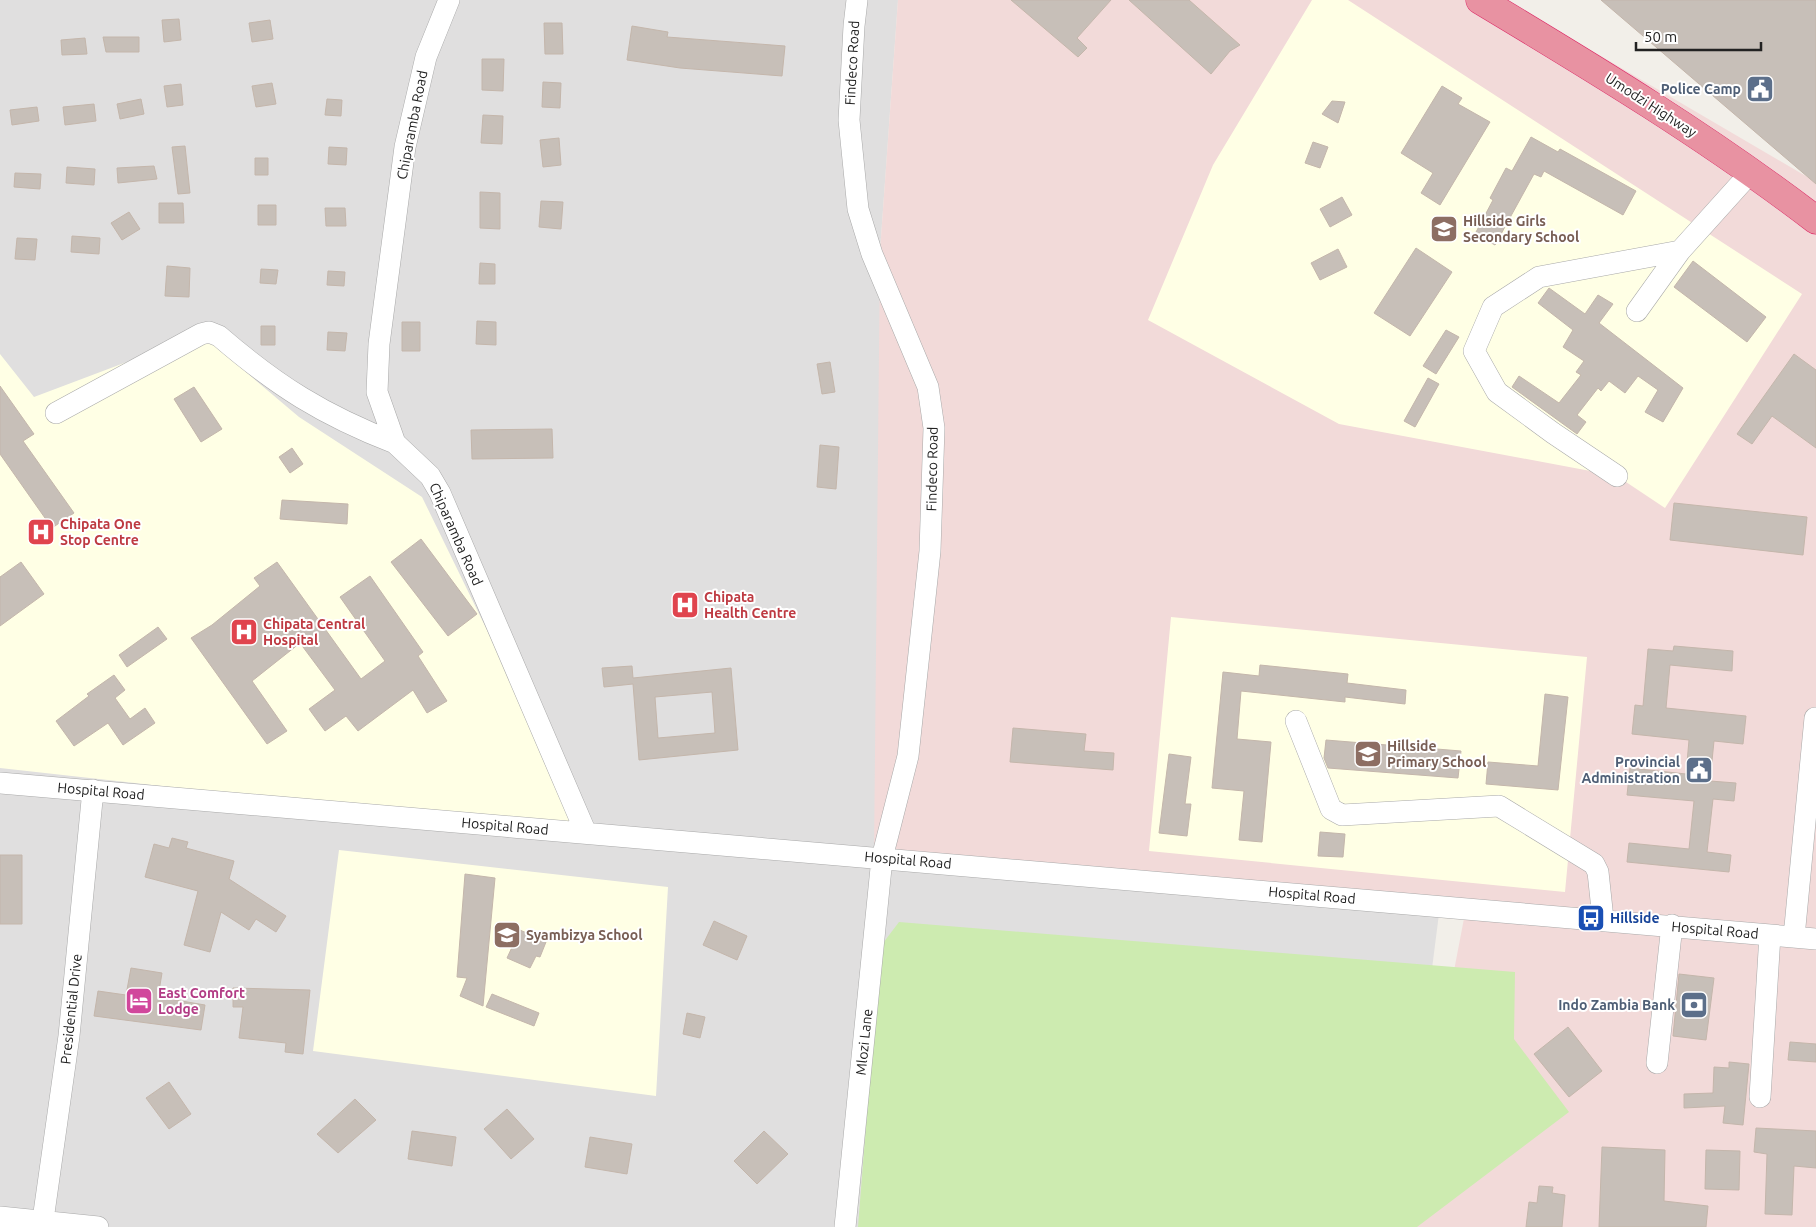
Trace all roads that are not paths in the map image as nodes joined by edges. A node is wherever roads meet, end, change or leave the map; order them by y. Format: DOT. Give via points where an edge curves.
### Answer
graph roads {
  1 [pos="449,0"];
  2 [pos="857,0"];
  3 [pos="1480,0"];
  4 [pos="1752,171"];
  5 [pos="1816,220"];
  6 [pos="1680,251"];
  7 [pos="1636,311"];
  8 [pos="56,413"];
  9 [pos="395,443"];
  10 [pos="1617,476"];
  11 [pos="1815,718"];
  12 [pos="1296,721"];
  13 [pos="0,783"];
  14 [pos="94,790"];
  15 [pos="586,833"];
  16 [pos="882,858"];
  17 [pos="1603,919"];
  18 [pos="1672,926"];
  19 [pos="1770,935"];
  20 [pos="1794,937"];
  21 [pos="1816,939"];
  22 [pos="1658,1063"];
  23 [pos="1760,1097"];
  24 [pos="0,1217"];
  25 [pos="42,1225"];
  26 [pos="98,1227"];
  27 [pos="845,1227"];
  1 -- 9 [label="street, Chiparamba Road" via="426,57 406,148 379,344 377,392"];
  2 -- 16 [label="street, Findeco Road" via="849,120 858,209 872,254 928,387 934,428 930,551 908,756"];
  3 -- 4 [label="highway, Umodzi Highway" via="1655,106"];
  4 -- 5 [label="highway, Umodzi Highway"];
  4 -- 6 [label="street"];
  6 -- 7 [label="street"];
  6 -- 10 [label="street" via="1539,277 1492,307 1474,351 1497,392"];
  8 -- 9 [label="street" via="209,332 219,336 275,382 312,406"];
  9 -- 15 [label="street, Chiparamba Road" via="430,476 440,493"];
  11 -- 20 [label="street"];
  12 -- 17 [label="street" via="1331,809 1336,813 1499,806 1594,864 1598,872"];
  13 -- 14 [label="street, Hospital Road"];
  14 -- 15 [label="street, Hospital Road"];
  14 -- 25 [label="street, Presidential Drive" via="69,1036"];
  15 -- 16 [label="street, Hospital Road"];
  16 -- 17 [label="street, Hospital Road"];
  16 -- 27 [label="street, Mlozi Lane"];
  17 -- 18 [label="street, Hospital Road"];
  18 -- 19 [label="street, Hospital Road"];
  18 -- 22 [label="street"];
  19 -- 20 [label="street, Hospital Road"];
  19 -- 23 [label="street"];
  20 -- 21 [label="street, Hospital Road"];
  24 -- 25 [label="street"];
  25 -- 26 [label="street"];
}
